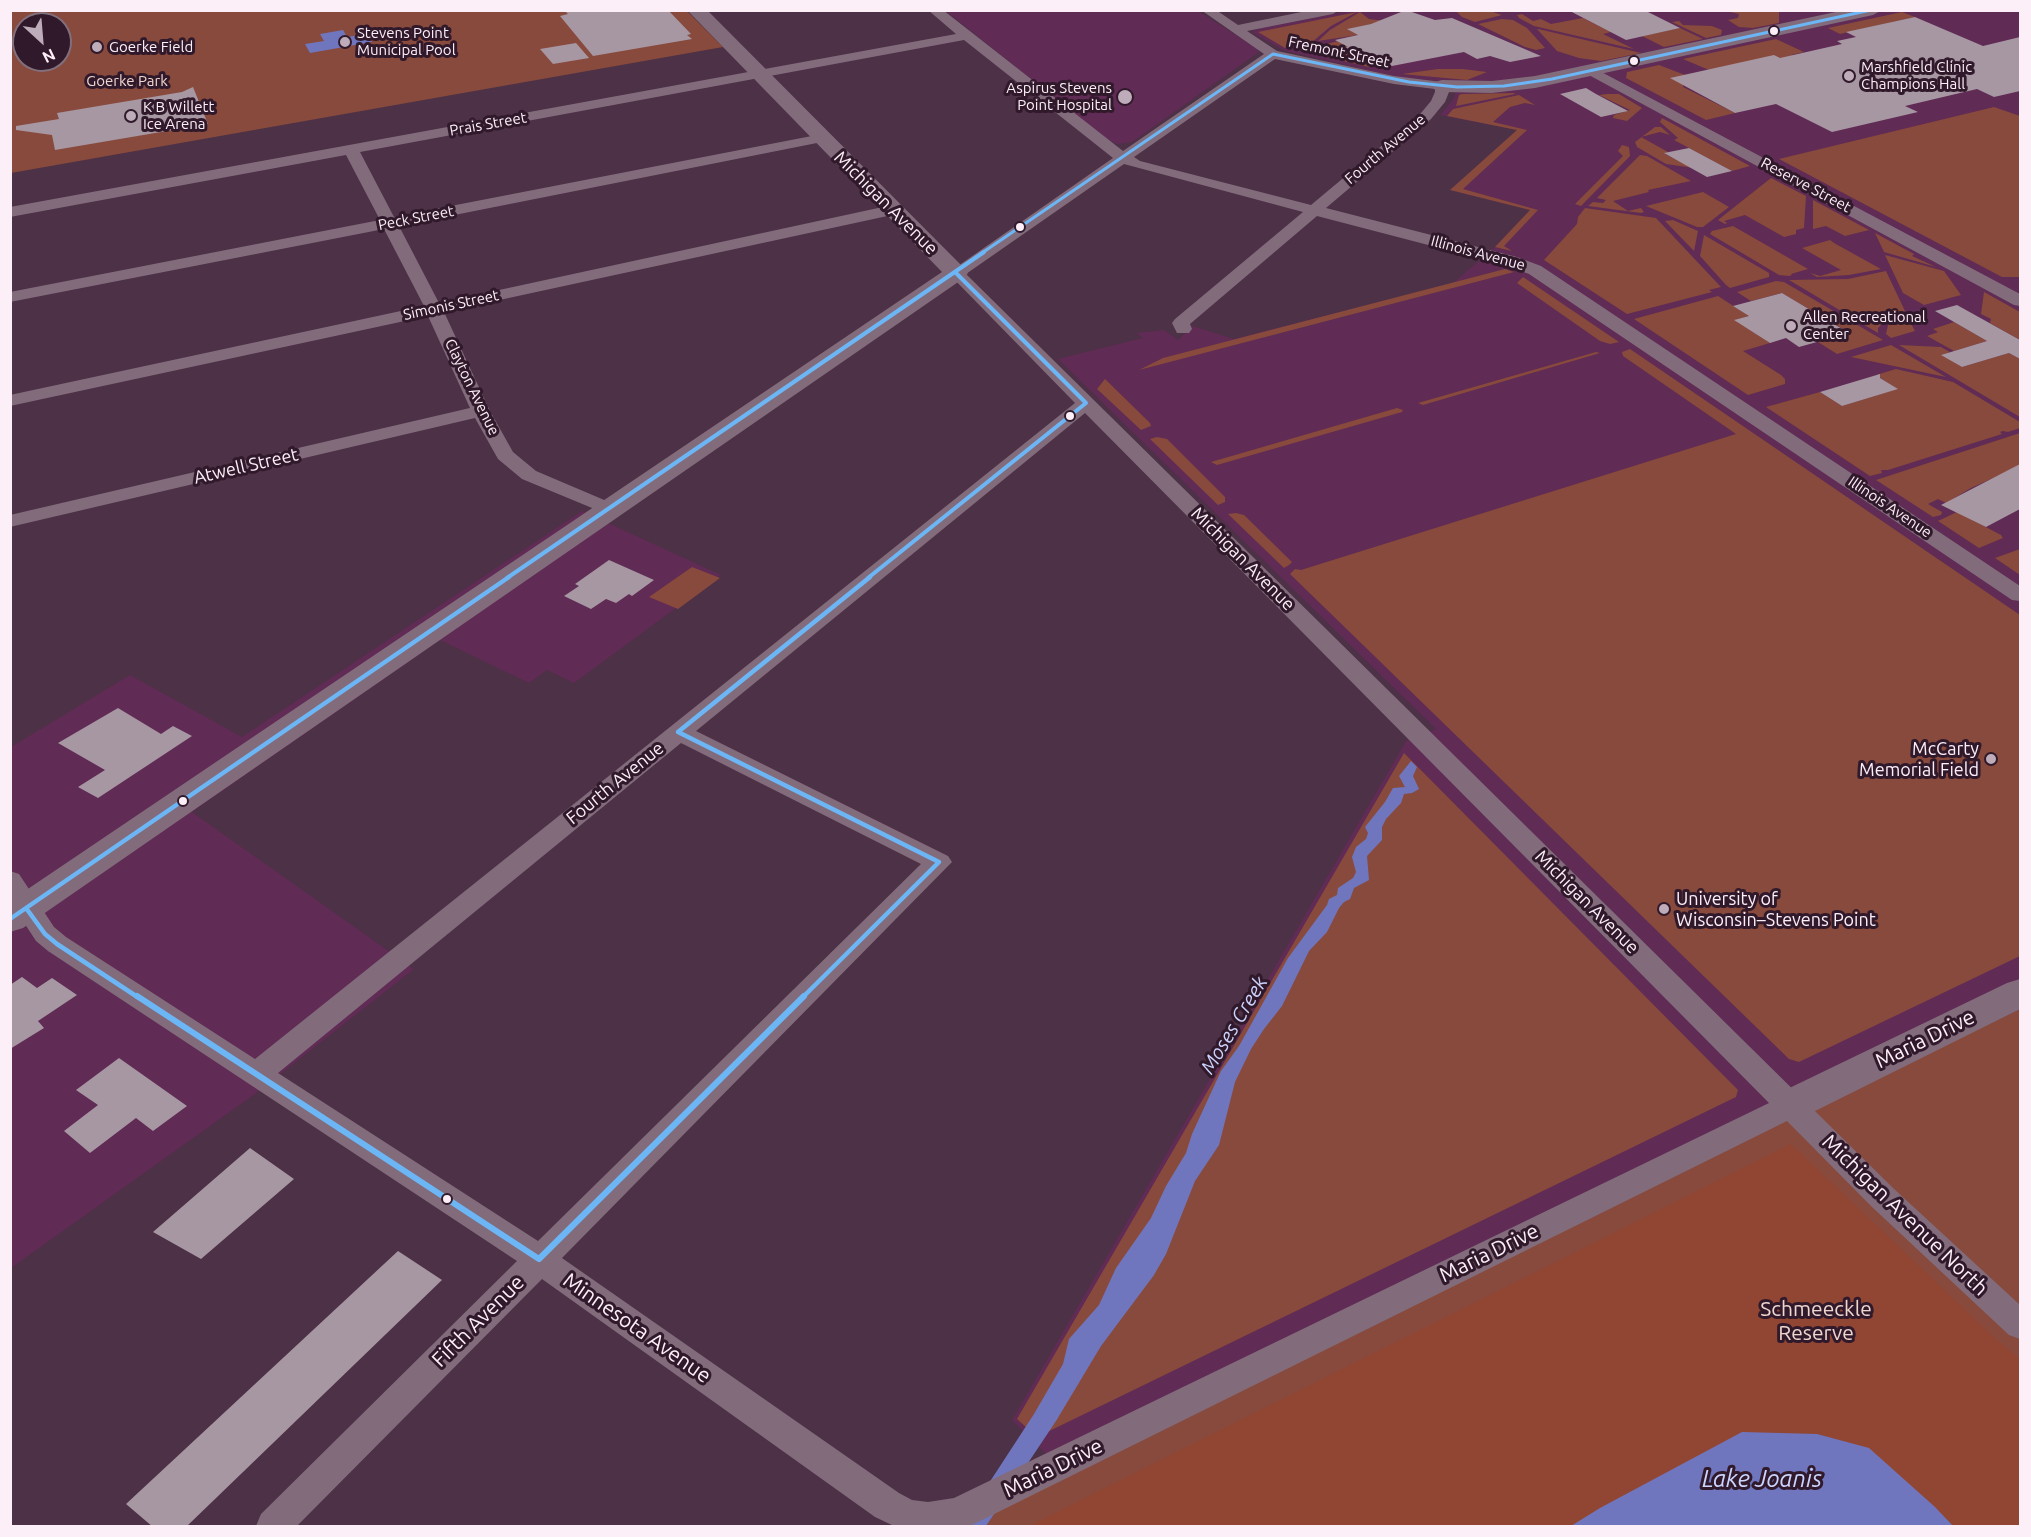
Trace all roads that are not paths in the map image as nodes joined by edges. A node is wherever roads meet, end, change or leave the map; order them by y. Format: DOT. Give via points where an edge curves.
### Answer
graph roads {
  1 [pos="696,10"];
  2 [pos="934,10"];
  3 [pos="1207,10"];
  4 [pos="1333,10"];
  5 [pos="1873,10"];
  6 [pos="1236,29"];
  7 [pos="966,36"];
  8 [pos="1273,54"];
  9 [pos="1329,66"];
  10 [pos="1592,71"];
  11 [pos="758,75"];
  12 [pos="1240,77"];
  13 [pos="1442,86"];
  14 [pos="822,138"];
  15 [pos="351,150"];
  16 [pos="1123,158"];
  17 [pos="1313,209"];
  18 [pos="892,210"];
  19 [pos="10,212"];
  20 [pos="388,223"];
  21 [pos="956,273"];
  22 [pos="10,297"];
  23 [pos="2020,300"];
  24 [pos="434,309"];
  25 [pos="1183,329"];
  26 [pos="10,401"];
  27 [pos="1086,403"];
  28 [pos="481,411"];
  29 [pos="609,509"];
  30 [pos="10,521"];
  31 [pos="2020,595"];
  32 [pos="678,732"];
  33 [pos="16,902"];
  34 [pos="2020,993"];
  35 [pos="256,1074"];
  36 [pos="1791,1105"];
  37 [pos="539,1258"];
  38 [pos="2020,1325"];
  39 [pos="957,1515"];
  40 [pos="273,1527"];
  1 -- 11 [label="street, Michigan Avenue"];
  2 -- 7 [label="street, Illinois Avenue"];
  3 -- 6 [label="street, Fremont Street"];
  4 -- 6 [label="street"];
  5 -- 10 [label="street"];
  6 -- 8 [label="street, Fremont Street"];
  7 -- 11 [label="street, Prais Street"];
  7 -- 16 [label="street, Illinois Avenue"];
  8 -- 9 [label="street, Fremont Street"];
  8 -- 12 [label="street"];
  9 -- 12 [label="street" via="1272,65"];
  9 -- 13 [label="street, Fremont Street"];
  10 -- 13 [label="street" via="1515,85"];
  10 -- 23 [label="street, Reserve Street"];
  11 -- 14 [label="street, Michigan Avenue"];
  11 -- 15 [label="street, Prais Street"];
  12 -- 16 [label="street"];
  13 -- 17 [label="street, Fourth Avenue" via="1438,102 1426,116"];
  14 -- 18 [label="street, Michigan Avenue"];
  14 -- 20 [label="street, Peck Street"];
  15 -- 19 [label="street, Prais Street"];
  15 -- 20 [label="street, Clayton Avenue"];
  16 -- 17 [label="street, Illinois Avenue"];
  16 -- 21 [label="street"];
  17 -- 25 [label="street, Fourth Avenue" via="1181,323"];
  17 -- 31 [label="street, Illinois Avenue" via="1535,270"];
  18 -- 21 [label="street, Michigan Avenue"];
  18 -- 24 [label="street, Simonis Street"];
  20 -- 22 [label="street, Peck Street"];
  20 -- 24 [label="street, Clayton Avenue"];
  21 -- 27 [label="street, Michigan Avenue"];
  21 -- 29 [label="street"];
  24 -- 26 [label="street, Simonis Street"];
  24 -- 28 [label="street, Clayton Avenue"];
  27 -- 32 [label="street, Fourth Avenue"];
  27 -- 36 [label="street, Michigan Avenue"];
  28 -- 29 [label="street, Clayton Avenue" via="515,466"];
  28 -- 30 [label="street, Atwell Street"];
  29 -- 33 [label="street"];
  32 -- 35 [label="street, Fourth Avenue"];
  32 -- 37 [label="street, Fifth Avenue" via="939,862"];
  33 -- 35 [label="street, Minnesota Avenue" via="57,944"];
  34 -- 36 [label="street, Maria Drive"];
  35 -- 37 [label="street, Minnesota Avenue"];
  36 -- 38 [label="street, Michigan Avenue North" via="1882,1197"];
  36 -- 39 [label="street, Maria Drive"];
  37 -- 39 [label="street, Minnesota Avenue" via="888,1505 909,1516 928,1519"];
  37 -- 40 [label="street, Fifth Avenue"];
}
